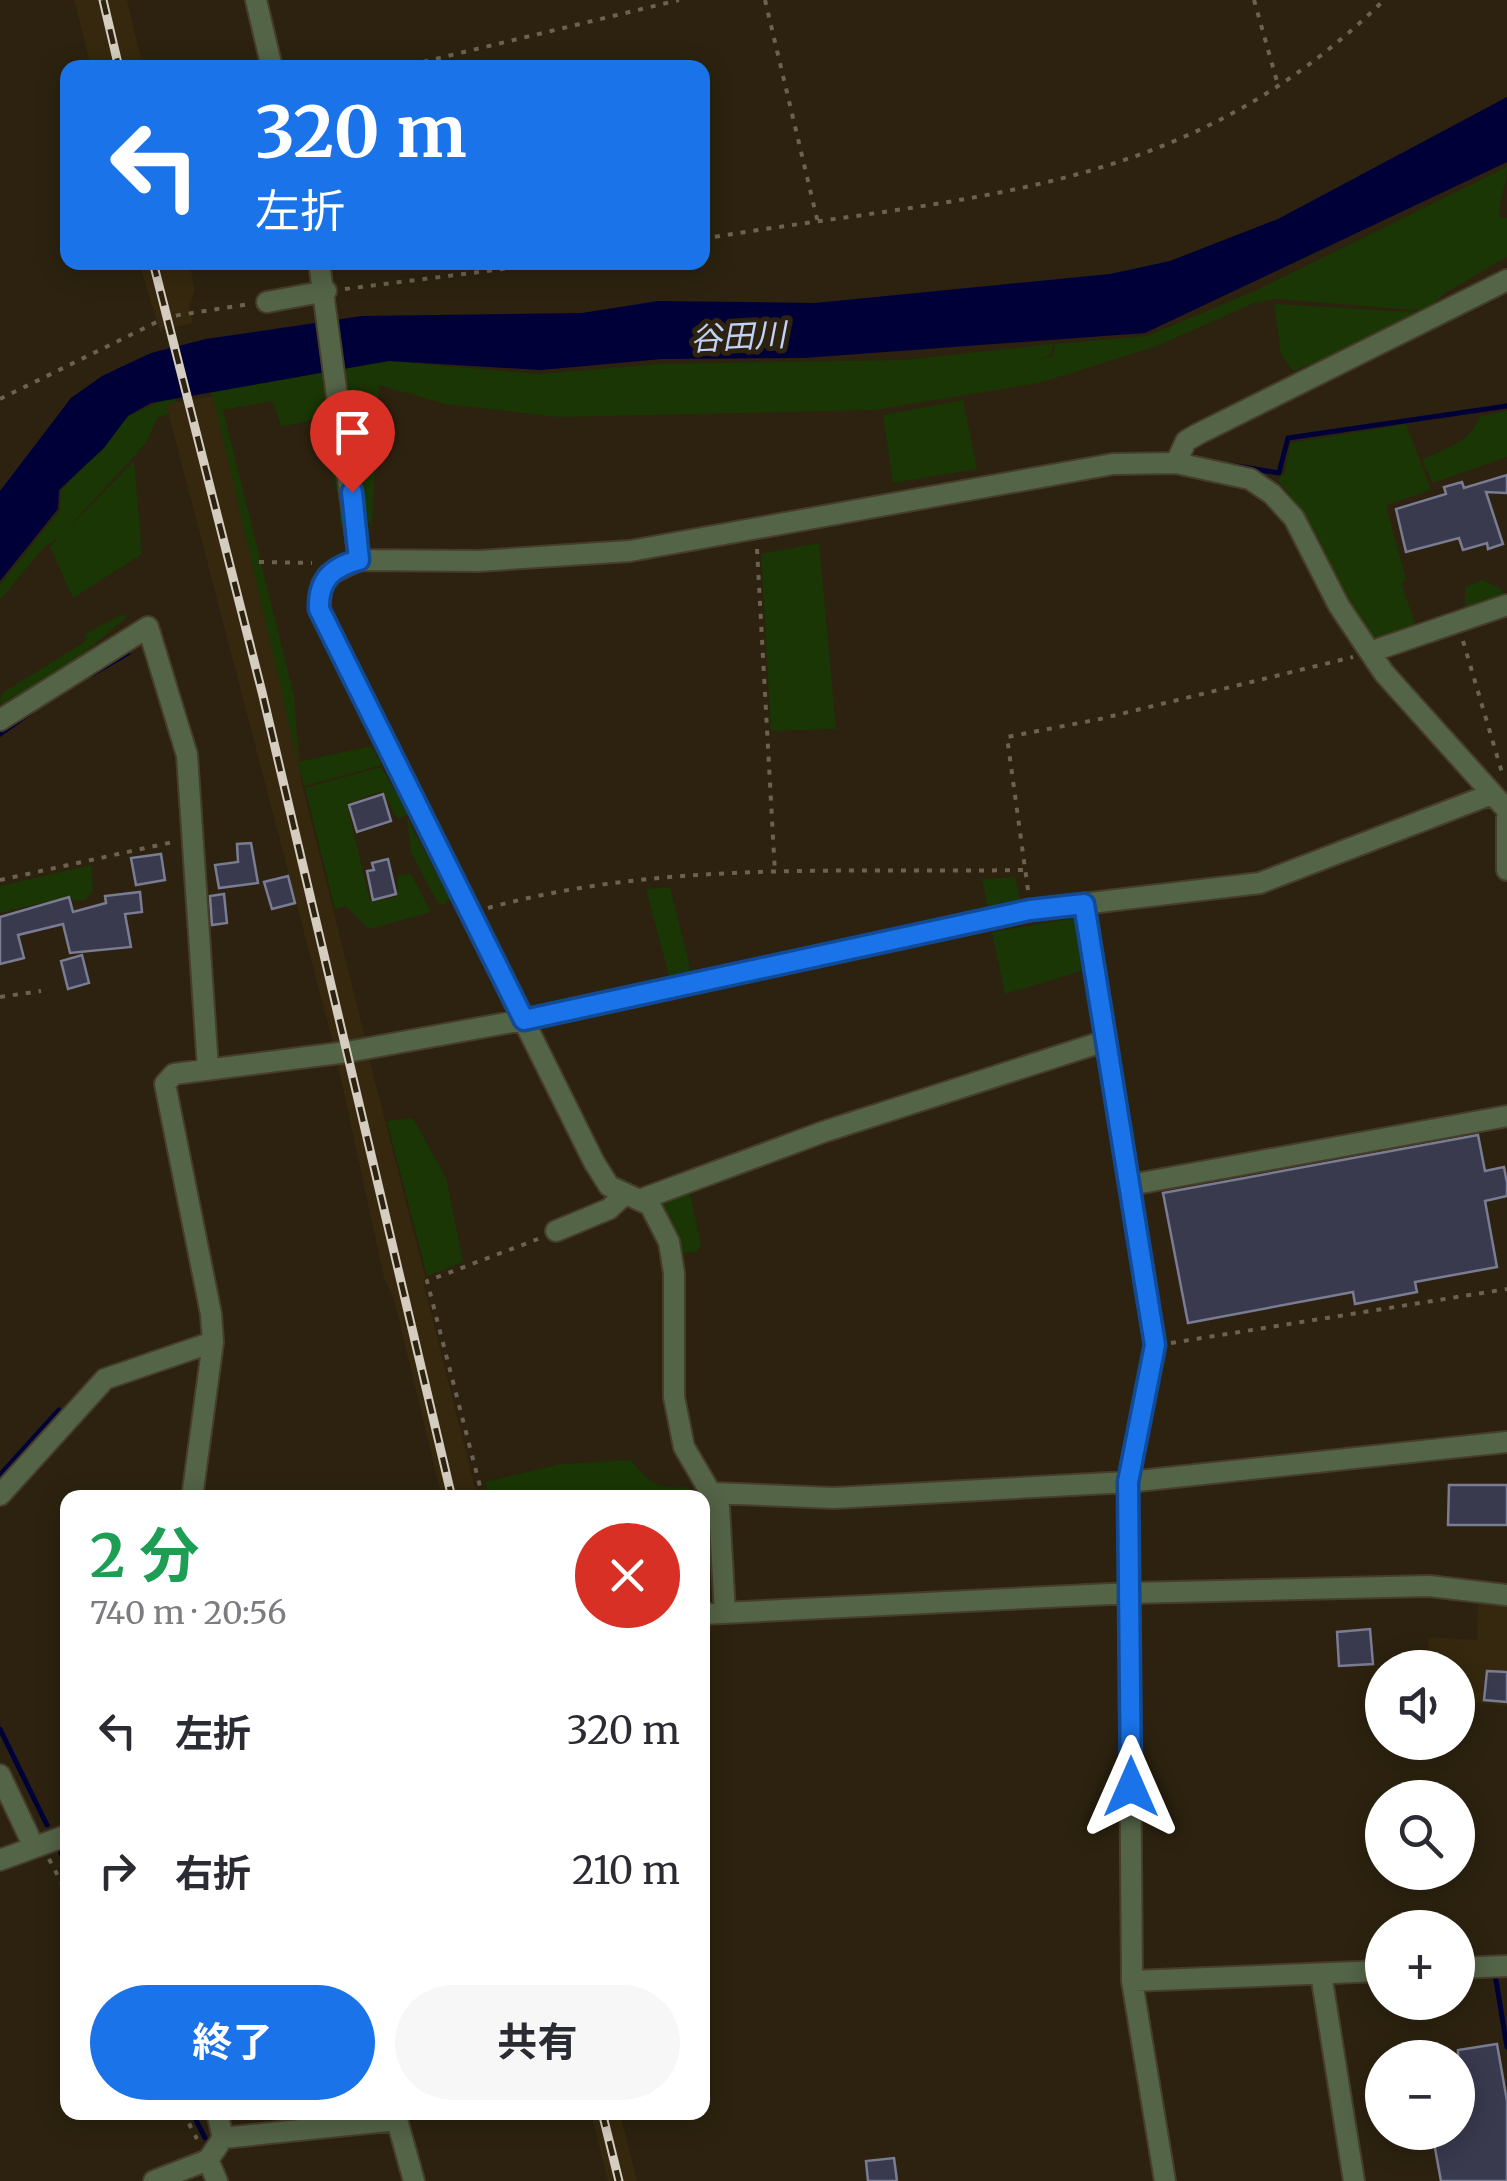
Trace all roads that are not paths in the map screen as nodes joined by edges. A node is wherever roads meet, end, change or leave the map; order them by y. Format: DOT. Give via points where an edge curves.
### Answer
graph roads {
  1 [pos="256,0"];
  2 [pos="270,60"];
  3 [pos="321,270"];
  4 [pos="1507,280"];
  5 [pos="326,295"];
  6 [pos="267,302"];
  7 [pos="1176,463"];
  8 [pos="359,560"];
  9 [pos="1507,605"];
  10 [pos="1364,654"];
  11 [pos="0,720"];
  12 [pos="1501,806"];
  13 [pos="1507,870"];
  14 [pos="1084,904"];
  15 [pos="524,1020"];
  16 [pos="1105,1042"];
  17 [pos="208,1069"];
  18 [pos="1507,1116"];
  19 [pos="1130,1186"];
  20 [pos="633,1198"];
  21 [pos="556,1230"];
  22 [pos="212,1342"];
  23 [pos="1507,1442"];
  24 [pos="1128,1482"];
  25 [pos="193,1490"];
  26 [pos="714,1493"];
  27 [pos="0,1494"];
  28 [pos="1130,1593"];
  29 [pos="1507,1595"];
  30 [pos="724,1613"];
  31 [pos="710,1614"];
  32 [pos="0,1775"];
  33 [pos="60,1838"];
  34 [pos="34,1847"];
  35 [pos="0,1860"];
  36 [pos="1507,1966"];
  37 [pos="1475,1967"];
  38 [pos="1365,1973"];
  39 [pos="1321,1974"];
  40 [pos="1132,1981"];
  41 [pos="219,2120"];
  42 [pos="222,2138"];
  43 [pos="208,2160"];
  44 [pos="154,2181"];
  45 [pos="217,2181"];
  46 [pos="414,2181"];
  47 [pos="1166,2181"];
  48 [pos="1354,2181"];
  1 -- 2 [label="street"];
  3 -- 5 [label="street"];
  4 -- 7 [label="street" via="1186,440"];
  5 -- 6 [label="street"];
  5 -- 8 [label="street"];
  7 -- 8 [label="street" via="1113,464 630,551"];
  7 -- 10 [label="street" via="1250,479 1272,494 1294,518"];
  8 -- 15 [label="street" via="328,575 319,609"];
  9 -- 10 [label="street"];
  10 -- 12 [label="street"];
  11 -- 17 [label="street" via="148,627 187,755"];
  12 -- 13 [label="street"];
  12 -- 14 [label="street" via="1272,880"];
  14 -- 15 [label="street" via="1030,910"];
  14 -- 16 [label="street"];
  15 -- 17 [label="street"];
  15 -- 20 [label="street" via="594,1162 610,1186"];
  16 -- 19 [label="street"];
  16 -- 20 [label="street"];
  17 -- 22 [label="street" via="174,1074 165,1084 197,1231"];
  18 -- 19 [label="street"];
  19 -- 24 [label="street" via="1155,1345"];
  20 -- 21 [label="street"];
  20 -- 26 [label="street" via="668,1242 674,1397 684,1447"];
  22 -- 25 [label="street"];
  22 -- 27 [label="street" via="105,1379"];
  23 -- 24 [label="street"];
  24 -- 26 [label="street" via="834,1498"];
  24 -- 28 [label="street"];
  26 -- 30 [label="street"];
  28 -- 29 [label="street" via="1428,1586"];
  28 -- 30 [label="street"];
  28 -- 40 [label="street"];
  30 -- 31 [label="street"];
  32 -- 34 [label="street"];
  33 -- 34 [label="street"];
  34 -- 35 [label="street"];
  36 -- 37 [label="street"];
  38 -- 39 [label="street"];
  39 -- 40 [label="street"];
  39 -- 48 [label="street"];
  40 -- 47 [label="street"];
  41 -- 42 [label="street"];
  42 -- 43 [label="street"];
  42 -- 46 [label="street" via="398,2120"];
  43 -- 44 [label="street"];
  43 -- 45 [label="street"];
}
